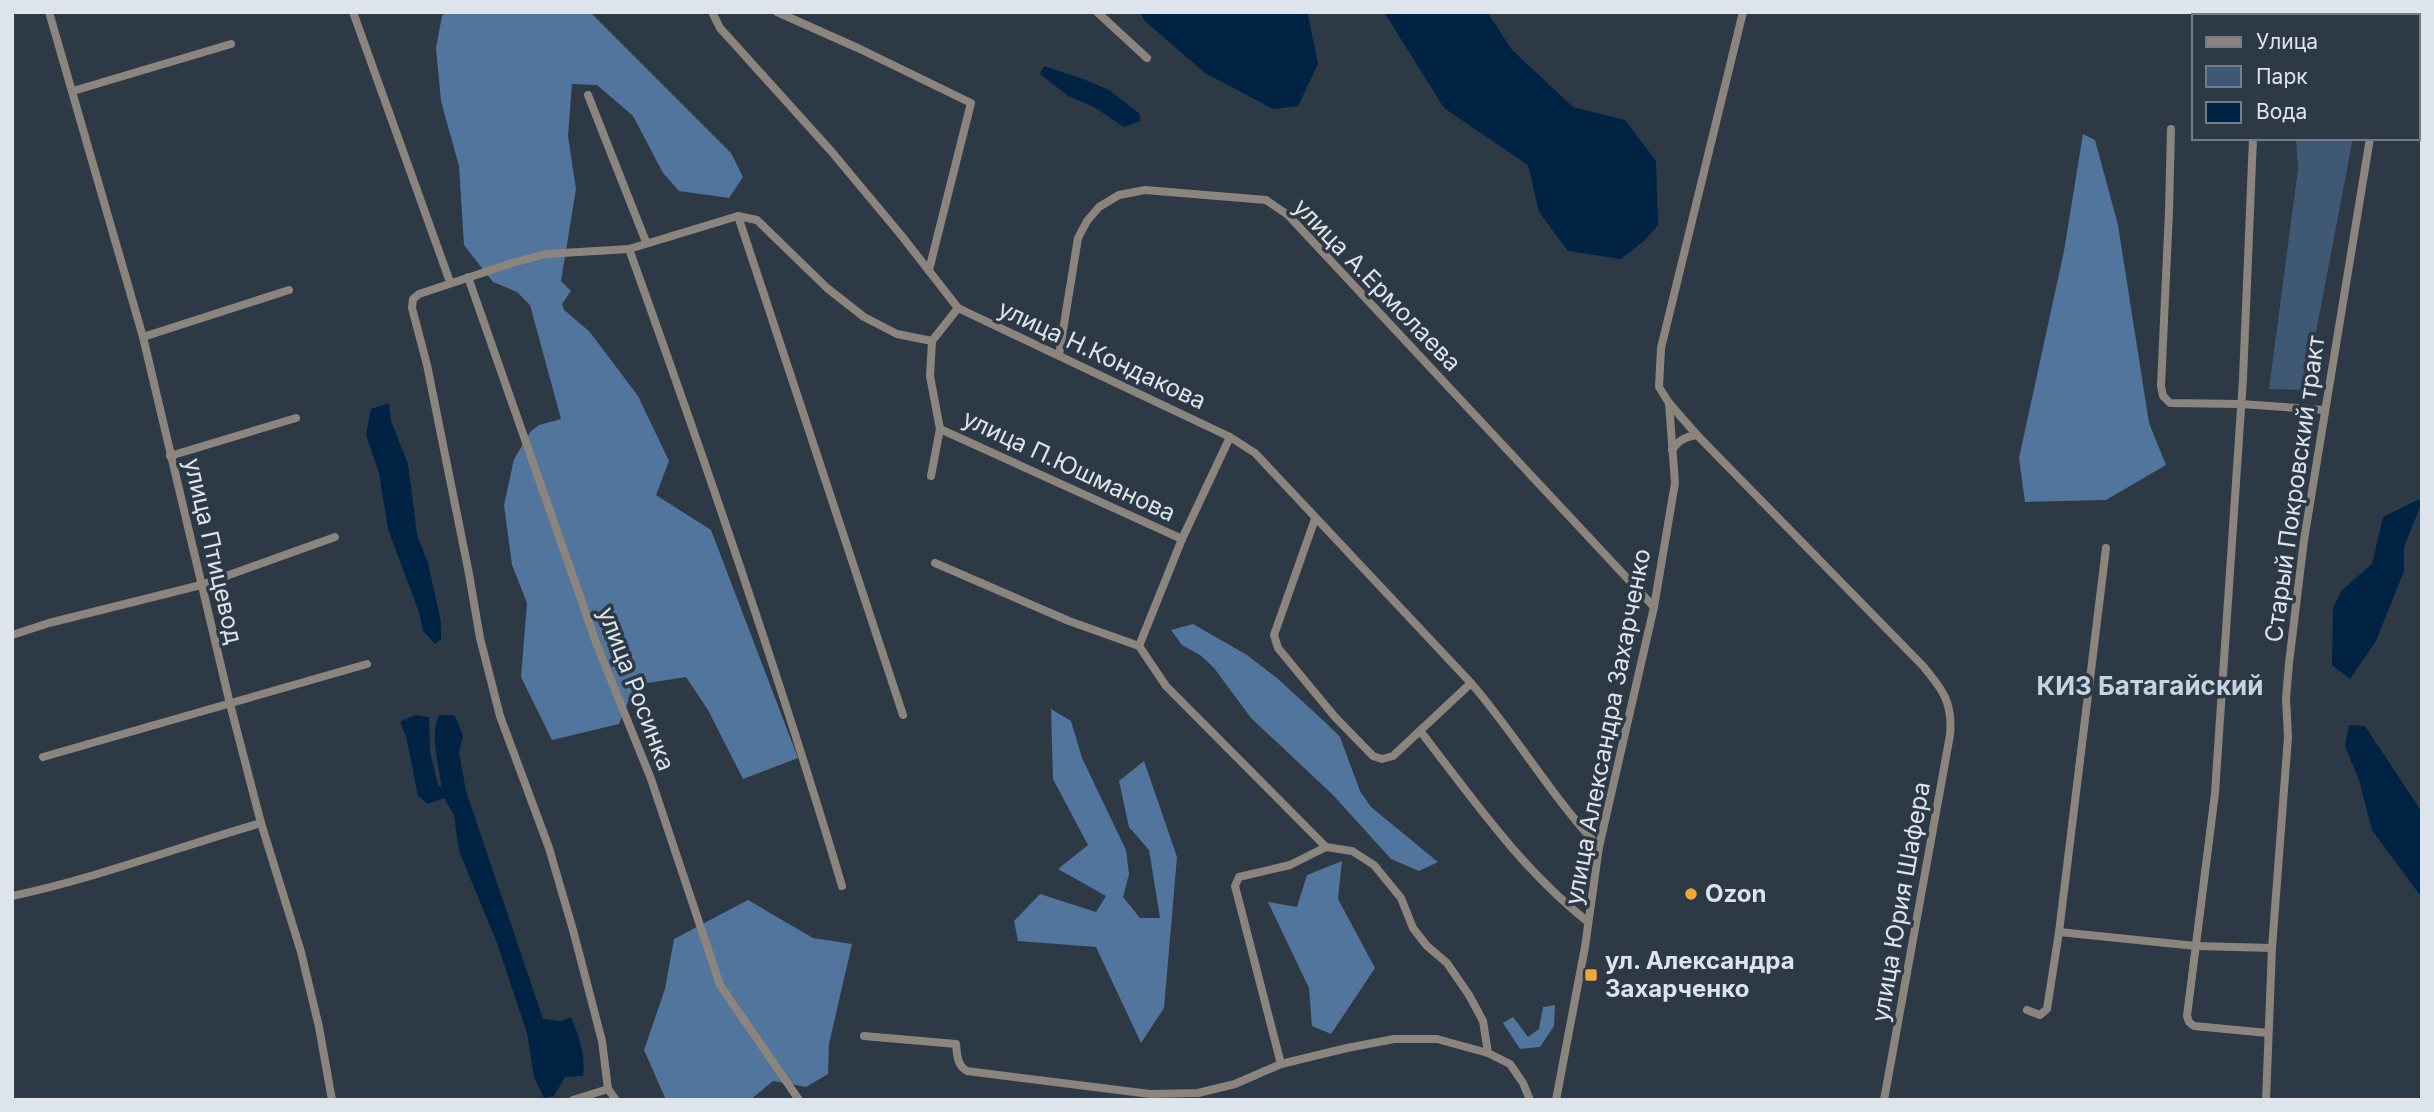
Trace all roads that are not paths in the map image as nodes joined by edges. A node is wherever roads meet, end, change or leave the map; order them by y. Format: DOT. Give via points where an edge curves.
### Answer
graph roads {
  1 [pos="49,12"];
  2 [pos="353,12"];
  3 [pos="712,12"];
  4 [pos="778,12"];
  5 [pos="1097,12"];
  6 [pos="1743,12"];
  7 [pos="231,44"];
  8 [pos="1147,58"];
  9 [pos="73,91"];
  10 [pos="588,95"];
  11 [pos="2171,129"];
  12 [pos="2253,140"];
  13 [pos="2370,140"];
  14 [pos="738,216"];
  15 [pos="646,243"];
  16 [pos="629,249"];
  17 [pos="929,270"];
  18 [pos="468,277"];
  19 [pos="450,282"];
  20 [pos="289,290"];
  21 [pos="958,308"];
  22 [pos="143,337"];
  23 [pos="932,341"];
  24 [pos="1059,355"];
  25 [pos="1669,403"];
  26 [pos="2241,404"];
  27 [pos="2325,410"];
  28 [pos="296,418"];
  29 [pos="940,429"];
  30 [pos="1697,435"];
  31 [pos="1230,437"];
  32 [pos="1672,450"];
  33 [pos="170,456"];
  34 [pos="931,476"];
  35 [pos="1315,519"];
  36 [pos="335,537"];
  37 [pos="1182,539"];
  38 [pos="2106,548"];
  39 [pos="935,563"];
  40 [pos="201,585"];
  41 [pos="1654,607"];
  42 [pos="12,635"];
  43 [pos="1139,646"];
  44 [pos="366,664"];
  45 [pos="1471,682"];
  46 [pos="230,705"];
  47 [pos="903,715"];
  48 [pos="1421,732"];
  49 [pos="43,757"];
  50 [pos="261,823"];
  51 [pos="1325,847"];
  52 [pos="1599,847"];
  53 [pos="842,886"];
  54 [pos="12,896"];
  55 [pos="1588,922"];
  56 [pos="2059,932"];
  57 [pos="2196,946"];
  58 [pos="2272,947"];
  59 [pos="2027,1010"];
  60 [pos="2268,1032"];
  61 [pos="864,1036"];
  62 [pos="1488,1052"];
  63 [pos="1281,1064"];
  64 [pos="608,1089"];
  65 [pos="1150,1097"];
  66 [pos="332,1100"];
  67 [pos="573,1100"];
  68 [pos="616,1100"];
  69 [pos="799,1100"];
  70 [pos="1530,1100"];
  71 [pos="1556,1100"];
  72 [pos="1884,1100"];
  73 [pos="2266,1100"];
  1 -- 9 [label="street, улица Птицевод"];
  2 -- 19 [label="street"];
  3 -- 17 [label="street" via="720,28 831,151"];
  4 -- 17 [label="street" via="971,103"];
  5 -- 8 [label="street"];
  6 -- 25 [label="street" via="1661,348 1659,387"];
  7 -- 9 [label="street"];
  9 -- 22 [label="street, улица Птицевод"];
  10 -- 15 [label="street"];
  11 -- 26 [label="street" via="2163,396 2170,403"];
  12 -- 26 [label="street"];
  13 -- 27 [label="street, Старый Покровский тракт"];
  14 -- 15 [label="street"];
  14 -- 23 [label="street" via="757,220 864,317 897,334"];
  14 -- 47 [label="street"];
  15 -- 16 [label="street"];
  16 -- 18 [label="street" via="546,254"];
  16 -- 53 [label="street" via="736,551"];
  17 -- 21 [label="street"];
  18 -- 19 [label="street"];
  18 -- 69 [label="street, улица Росинка" via="597,645 651,779 720,985"];
  19 -- 64 [label="street" via="419,294 412,308 480,638 500,716 549,848 573,930 602,1041"];
  20 -- 22 [label="street"];
  21 -- 23 [label="street"];
  21 -- 24 [label="street, улица Н.Кондакова"];
  22 -- 33 [label="street, улица Птицевод"];
  23 -- 29 [label="street" via="930,376"];
  24 -- 31 [label="street, улица Н.Кондакова"];
  24 -- 41 [label="street, улица А.Ермолаева" via="1078,238 1099,206 1119,195 1145,190 1266,200 1288,215"];
  25 -- 30 [label="street"];
  25 -- 32 [label="street, улица Александра Захарченко"];
  26 -- 27 [label="street"];
  26 -- 57 [label="street" via="2214,793"];
  27 -- 58 [label="street, Старый Покровский тракт" via="2289,663"];
  28 -- 33 [label="street"];
  29 -- 34 [label="street"];
  29 -- 37 [label="street, улица П.Юшманова"];
  30 -- 32 [label="street" via="1687,436"];
  30 -- 72 [label="street, улица Юрия Шафера" via="1923,666 1951,710"];
  31 -- 35 [label="street, улица Н.Кондакова" via="1255,453"];
  31 -- 37 [label="street"];
  32 -- 41 [label="street, улица Александра Захарченко" via="1675,483"];
  33 -- 40 [label="street, улица Птицевод"];
  35 -- 45 [label="street, улица Н.Кондакова"];
  35 -- 48 [label="street" via="1274,635 1278,648 1374,756 1393,756"];
  36 -- 40 [label="street"];
  37 -- 43 [label="street"];
  38 -- 56 [label="street"];
  39 -- 43 [label="street"];
  40 -- 42 [label="street"];
  40 -- 46 [label="street, улица Птицевод"];
  41 -- 52 [label="street, улица Александра Захарченко"];
  43 -- 51 [label="street" via="1166,686"];
  44 -- 46 [label="street"];
  45 -- 48 [label="street"];
  45 -- 52 [label="street, улица Н.Кондакова" via="1571,817"];
  46 -- 49 [label="street"];
  46 -- 50 [label="street, улица Птицевод"];
  48 -- 55 [label="street" via="1516,854"];
  50 -- 54 [label="street"];
  50 -- 66 [label="street, улица Птицевод" via="301,952"];
  51 -- 62 [label="street" via="1352,851 1374,865 1401,898 1413,928 1447,963 1469,995 1483,1021"];
  51 -- 63 [label="street" via="1270,872 1248,873 1239,877 1236,886"];
  52 -- 55 [label="street, улица Александра Захарченко"];
  55 -- 71 [label="street, улица Александра Захарченко"];
  56 -- 57 [label="street"];
  56 -- 59 [label="street" via="2047,1010 2039,1015"];
  57 -- 58 [label="street"];
  57 -- 60 [label="street" via="2189,1022"];
  58 -- 60 [label="street, Старый Покровский тракт"];
  60 -- 73 [label="street, Старый Покровский тракт"];
  61 -- 65 [label="street" via="956,1044 959,1062 967,1071"];
  62 -- 63 [label="street" via="1437,1039 1394,1039"];
  62 -- 70 [label="street" via="1510,1064"];
  63 -- 65 [label="street" via="1235,1084"];
  64 -- 67 [label="street"];
  64 -- 68 [label="street"];
}
